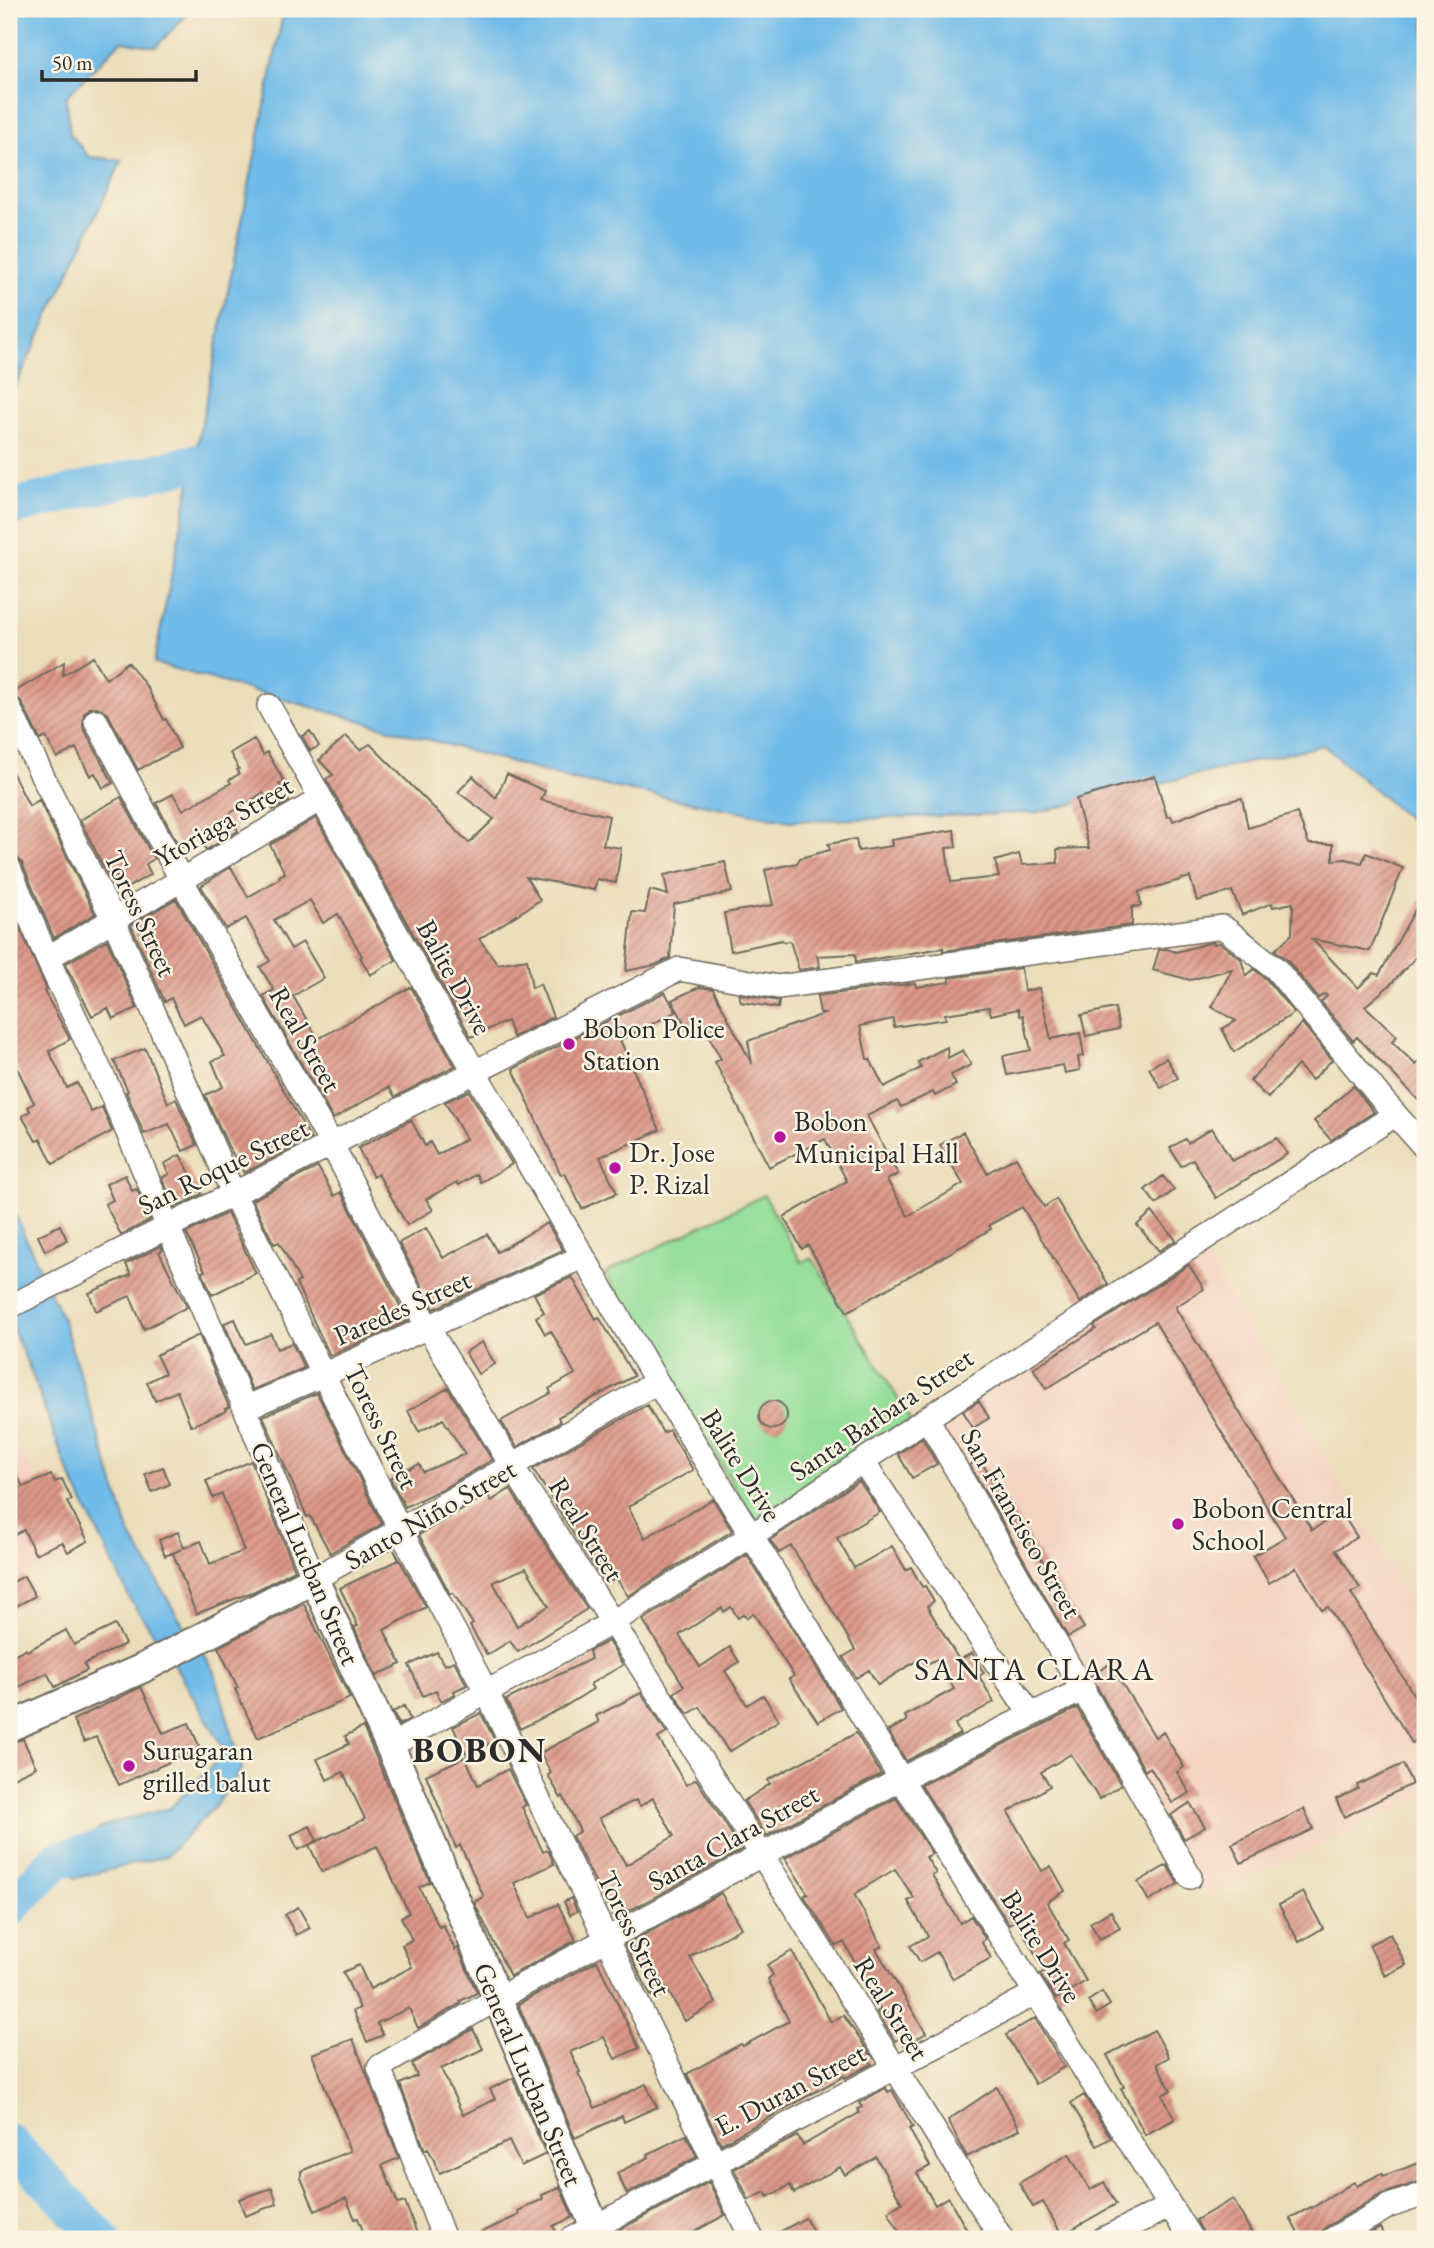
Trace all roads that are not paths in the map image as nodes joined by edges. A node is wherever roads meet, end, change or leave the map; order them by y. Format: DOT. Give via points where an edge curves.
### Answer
graph roads {
  1 [pos="269,706"];
  2 [pos="9,708"];
  3 [pos="96,721"];
  4 [pos="321,799"];
  5 [pos="9,868"];
  6 [pos="182,881"];
  7 [pos="113,919"];
  8 [pos="47,958"];
  9 [pos="474,1072"];
  10 [pos="1395,1115"];
  11 [pos="332,1145"];
  12 [pos="1425,1147"];
  13 [pos="234,1195"];
  14 [pos="167,1227"];
  15 [pos="582,1257"];
  16 [pos="9,1307"];
  17 [pos="428,1328"];
  18 [pos="323,1375"];
  19 [pos="657,1382"];
  20 [pos="245,1408"];
  21 [pos="927,1418"];
  22 [pos="863,1463"];
  23 [pos="512,1466"];
  24 [pos="401,1531"];
  25 [pos="751,1536"];
  26 [pos="314,1579"];
  27 [pos="611,1623"];
  28 [pos="1084,1689"];
  29 [pos="487,1693"];
  30 [pos="1031,1715"];
  31 [pos="10,1722"];
  32 [pos="390,1746"];
  33 [pos="901,1779"];
  34 [pos="762,1855"];
  35 [pos="1190,1877"];
  36 [pos="605,1940"];
  37 [pos="1036,1993"];
  38 [pos="497,1999"];
  39 [pos="894,2067"];
  40 [pos="714,2164"];
  41 [pos="1425,2194"];
  42 [pos="1169,2207"];
  43 [pos="589,2235"];
  44 [pos="444,2239"];
  45 [pos="752,2239"];
  46 [pos="1002,2239"];
  47 [pos="1103,2239"];
  48 [pos="1191,2239"];
  49 [pos="1333,2239"];
  1 -- 4 [label="street, Balite Drive"];
  2 -- 7 [label="street, Toress Street"];
  3 -- 6 [label="street, Real Street"];
  4 -- 6 [label="street, Ytoriaga Street"];
  4 -- 9 [label="street, Balite Drive"];
  5 -- 8 [label="street, General Lucban Street"];
  6 -- 7 [label="street, Ytoriaga Street"];
  6 -- 11 [label="street, Real Street"];
  7 -- 8 [label="street, Ytoriaga Street"];
  7 -- 13 [label="street, Toress Street"];
  8 -- 14 [label="street, General Lucban Street"];
  9 -- 10 [label="street, San Roque Street" via="679,969 778,987 1223,927 1276,969"];
  9 -- 11 [label="street, San Roque Street"];
  9 -- 15 [label="street, Balite Drive"];
  10 -- 12 [label="street"];
  10 -- 21 [label="street, Santa Barbara Street"];
  11 -- 13 [label="street, San Roque Street"];
  11 -- 17 [label="street, Real Street"];
  13 -- 14 [label="street, San Roque Street"];
  13 -- 18 [label="street, Toress Street"];
  14 -- 16 [label="street, San Roque Street"];
  14 -- 20 [label="street, General Lucban Street"];
  15 -- 17 [label="street, Paredes Street"];
  15 -- 19 [label="street, Balite Drive"];
  17 -- 18 [label="street, Paredes Street"];
  17 -- 23 [label="street, Real Street"];
  18 -- 20 [label="street, Paredes Street"];
  18 -- 24 [label="street, Toress Street"];
  19 -- 23 [label="street, Santo Niño Street"];
  19 -- 25 [label="street, Balite Drive"];
  20 -- 26 [label="street, General Lucban Street"];
  21 -- 22 [label="street, Santa Barbara Street"];
  21 -- 28 [label="street, San Francisco Street"];
  22 -- 25 [label="street, Santa Barbara Street"];
  22 -- 30 [label="street"];
  23 -- 24 [label="street, Santo Niño Street"];
  23 -- 27 [label="street, Real Street"];
  24 -- 26 [label="street, Santo Niño Street"];
  24 -- 29 [label="street, Toress Street"];
  25 -- 27 [label="street, Santa Barbara Street"];
  25 -- 33 [label="street, Balite Drive"];
  26 -- 31 [label="street, Santo Niño Street" via="141,1669"];
  26 -- 32 [label="street, General Lucban Street"];
  27 -- 29 [label="street, Santa Barbara Street"];
  27 -- 34 [label="street, Real Street"];
  28 -- 30 [label="street, Santa Clara Street"];
  28 -- 35 [label="street, San Francisco Street"];
  29 -- 32 [label="street, Santa Barbara Street"];
  29 -- 36 [label="street, Toress Street"];
  30 -- 33 [label="street, Santa Clara Street"];
  32 -- 38 [label="street, General Lucban Street"];
  33 -- 34 [label="street, Santa Clara Street"];
  33 -- 37 [label="street, Balite Drive"];
  34 -- 36 [label="street, Santa Clara Street"];
  34 -- 39 [label="street, Real Street"];
  36 -- 38 [label="street, Santa Clara Street"];
  36 -- 40 [label="street, Toress Street"];
  37 -- 39 [label="street, E. Duran Street"];
  37 -- 42 [label="street, Balite Drive"];
  38 -- 43 [label="street, General Lucban Street"];
  38 -- 44 [label="street, Santa Clara Street" via="379,2067"];
  39 -- 40 [label="street, E. Duran Street"];
  39 -- 46 [label="street, Real Street"];
  40 -- 43 [label="street, E. Duran Street"];
  40 -- 45 [label="street, Toress Street"];
  41 -- 49 [label="street" via="1389,2206"];
  42 -- 47 [label="street"];
  42 -- 48 [label="street, Balite Drive"];
}
